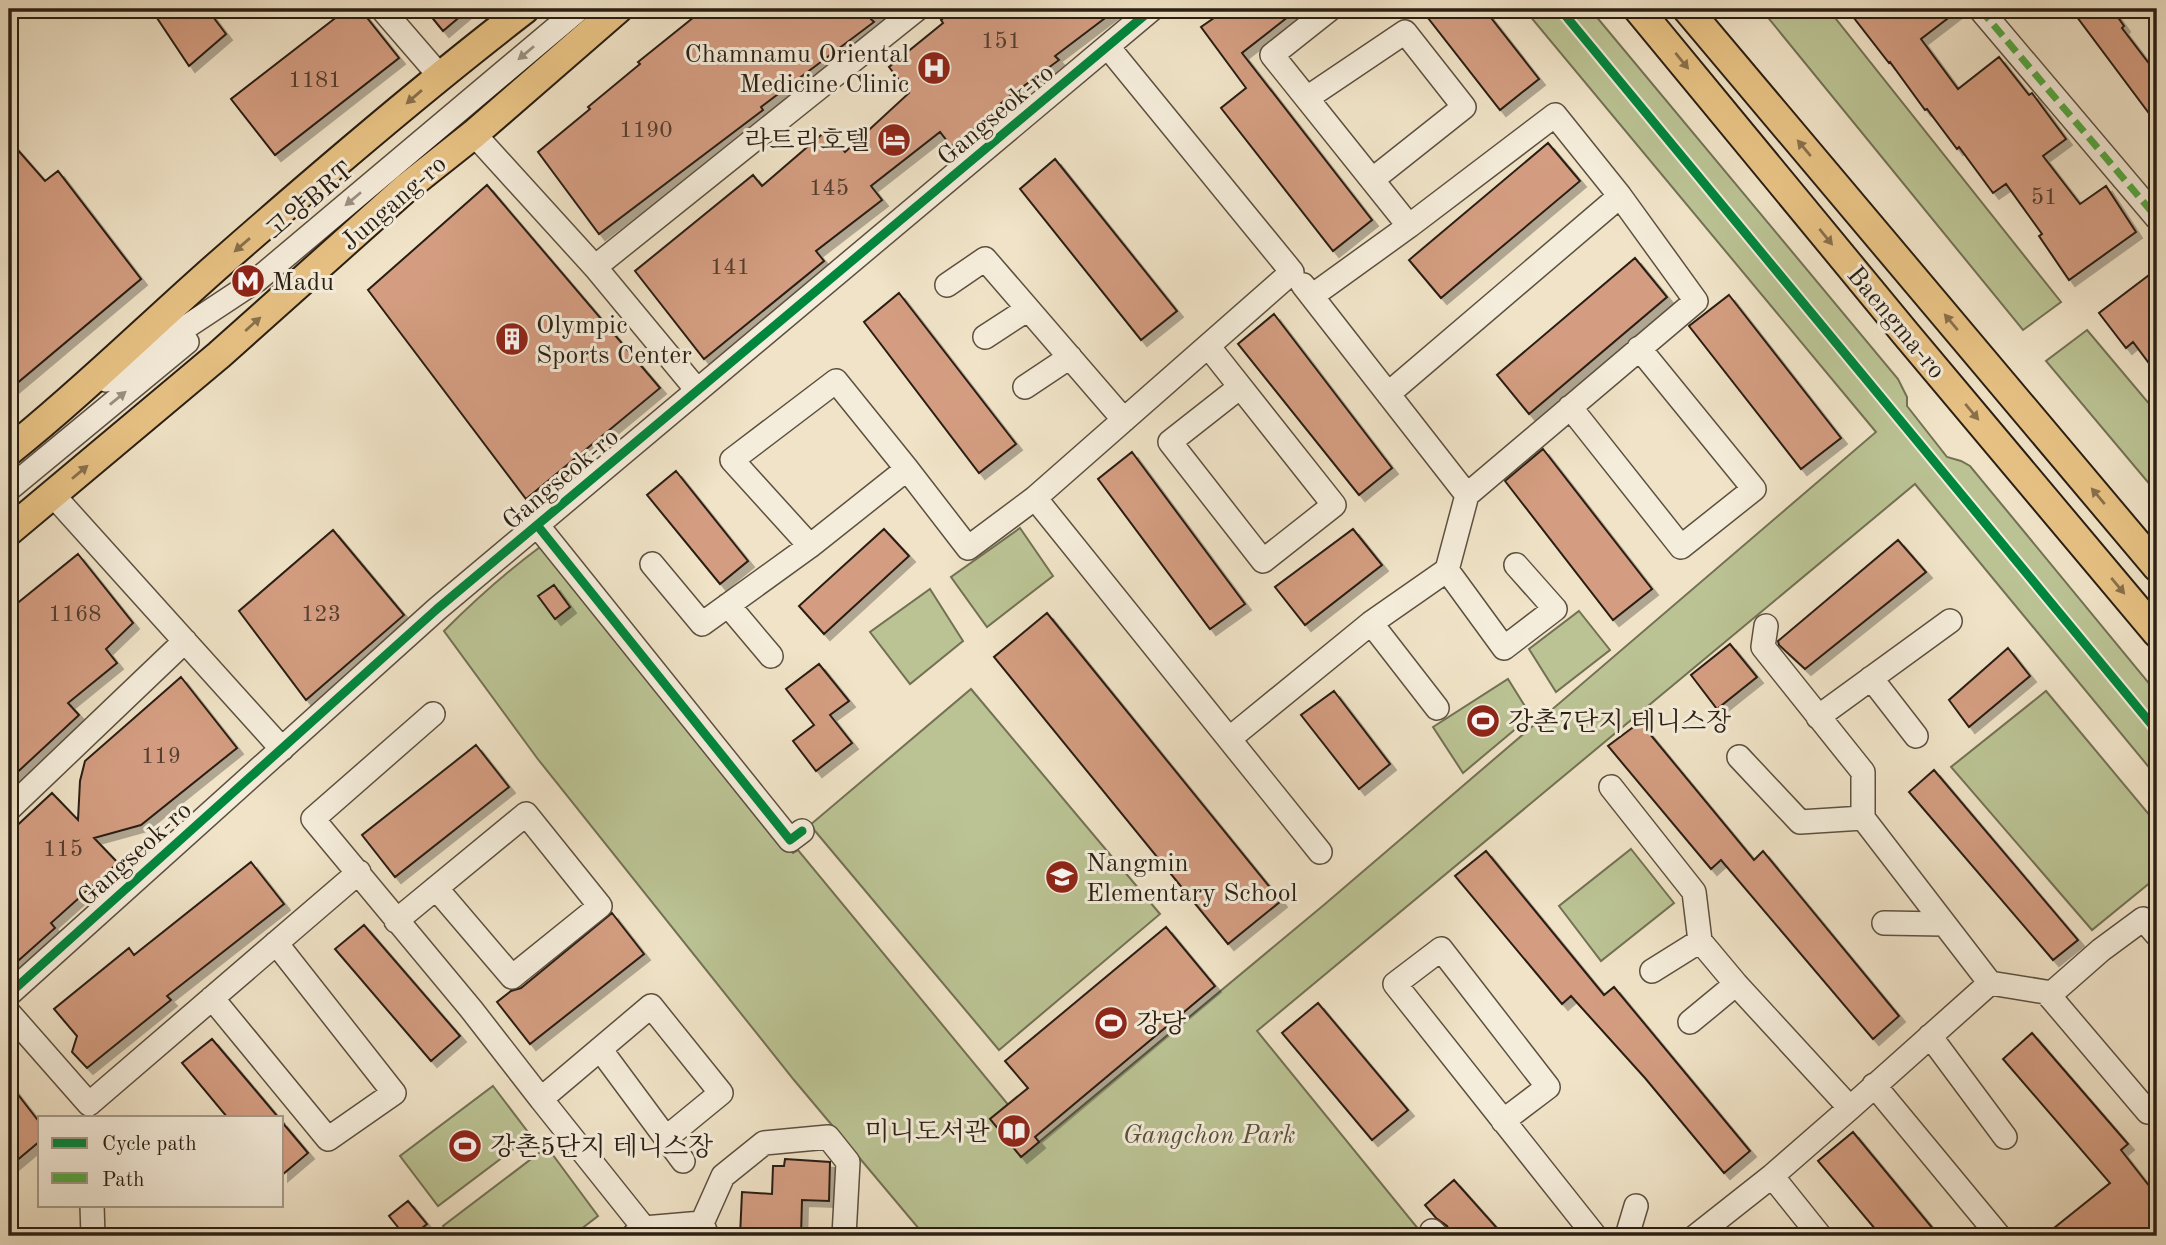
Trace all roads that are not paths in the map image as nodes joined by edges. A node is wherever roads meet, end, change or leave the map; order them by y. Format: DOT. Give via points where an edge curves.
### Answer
graph roads {
  1 [pos="382,9"];
  2 [pos="525,9"];
  3 [pos="579,9"];
  4 [pos="618,9"];
  5 [pos="917,9"];
  6 [pos="1330,9"];
  7 [pos="1638,9"];
  8 [pos="1687,9"];
  9 [pos="1980,9"];
  10 [pos="1149,10"];
  11 [pos="1108,47"];
  12 [pos="439,75"];
  13 [pos="1307,98"];
  14 [pos="474,134"];
  15 [pos="1371,180"];
  16 [pos="405,188"];
  17 [pos="1620,196"];
  18 [pos="2157,218"];
  19 [pos="1409,226"];
  20 [pos="595,267"];
  21 [pos="1292,272"];
  22 [pos="947,285"];
  23 [pos="1312,296"];
  24 [pos="1028,309"];
  25 [pos="985,337"];
  26 [pos="1208,346"];
  27 [pos="1639,348"];
  28 [pos="1070,358"];
  29 [pos="1025,387"];
  30 [pos="1240,387"];
  31 [pos="697,390"];
  32 [pos="1388,394"];
  33 [pos="1570,407"];
  34 [pos="58,412"];
  35 [pos="1124,420"];
  36 [pos="10,446"];
  37 [pos="907,469"];
  38 [pos="9,489"];
  39 [pos="53,495"];
  40 [pos="1467,495"];
  41 [pos="1035,498"];
  42 [pos="537,526"];
  43 [pos="9,531"];
  44 [pos="810,546"];
  45 [pos="652,564"];
  46 [pos="1516,565"];
  47 [pos="2157,567"];
  48 [pos="1447,570"];
  49 [pos="728,606"];
  50 [pos="1950,621"];
  51 [pos="1371,623"];
  52 [pos="1766,626"];
  53 [pos="2157,633"];
  54 [pos="185,641"];
  55 [pos="771,656"];
  56 [pos="1871,678"];
  57 [pos="1437,708"];
  58 [pos="433,714"];
  59 [pos="1818,717"];
  60 [pos="1916,736"];
  61 [pos="1229,739"];
  62 [pos="282,749"];
  63 [pos="1739,757"];
  64 [pos="1611,787"];
  65 [pos="9,809"];
  66 [pos="1863,818"];
  67 [pos="802,831"];
  68 [pos="1320,852"];
  69 [pos="359,872"];
  70 [pos="436,888"];
  71 [pos="396,921"];
  72 [pos="1884,923"];
  73 [pos="1943,924"];
  74 [pos="2157,935"];
  75 [pos="1700,941"];
  76 [pos="276,943"];
  77 [pos="1653,971"];
  78 [pos="1990,983"];
  79 [pos="1736,984"];
  80 [pos="2046,992"];
  81 [pos="9,994"];
  82 [pos="212,998"];
  83 [pos="9,1013"];
  84 [pos="1690,1022"];
  85 [pos="1930,1036"];
  86 [pos="600,1049"];
  87 [pos="1874,1085"];
  88 [pos="541,1099"];
  89 [pos="2157,1103"];
  90 [pos="1850,1108"];
  91 [pos="89,1111"];
  92 [pos="1503,1121"];
  93 [pos="2005,1137"];
  94 [pos="666,1138"];
  95 [pos="683,1161"];
  96 [pos="1772,1176"];
  97 [pos="92,1206"];
  98 [pos="1636,1206"];
  99 [pos="704,1230"];
  100 [pos="639,1232"];
  101 [pos="93,1236"];
  102 [pos="844,1236"];
  103 [pos="1595,1236"];
  104 [pos="1627,1236"];
  105 [pos="1696,1236"];
  106 [pos="1820,1236"];
  107 [pos="1999,1236"];
  1 -- 12 [label="street"];
  2 -- 12 [label="main road"];
  3 -- 34 [label="street, 고양BRT, one-way" via="257,280"];
  4 -- 14 [label="main road, Jungang-ro"];
  5 -- 20 [label="street"];
  6 -- 13 [label="street" via="1272,55"];
  7 -- 53 [label="main road, Baengma-ro, one-way"];
  47 -- 8 [label="main road, Baengma-ro, one-way"];
  9 -- 18 [label="street"];
  10 -- 11 [label="street, Gangseok-ro"];
  11 -- 21 [label="street"];
  11 -- 31 [label="street, Gangseok-ro"];
  12 -- 34 [label="main road, one-way"];
  13 -- 15 [label="street"];
  13 -- 15 [label="street" via="1405,32 1464,107"];
  14 -- 16 [label="main road, Jungang-ro"];
  14 -- 20 [label="street"];
  15 -- 19 [label="street"];
  38 -- 16 [label="street, 고양BRT, one-way" via="208,324"];
  39 -- 16 [label="main road, Jungang-ro, one-way" via="219,355"];
  17 -- 19 [label="street" via="1555,116"];
  17 -- 27 [label="street" via="1696,301"];
  17 -- 32 [label="street"];
  19 -- 23 [label="street"];
  20 -- 31 [label="street"];
  21 -- 23 [label="street"];
  21 -- 26 [label="street"];
  22 -- 24 [label="street" via="985,259"];
  23 -- 32 [label="street"];
  24 -- 25 [label="street"];
  24 -- 28 [label="street"];
  26 -- 30 [label="street"];
  26 -- 35 [label="street"];
  27 -- 33 [label="street"];
  27 -- 33 [label="street" via="1754,489 1681,547"];
  28 -- 29 [label="street"];
  28 -- 35 [label="street"];
  30 -- 30 [label="street" via="1170,442 1263,561 1334,505"];
  31 -- 42 [label="street, Gangseok-ro"];
  32 -- 40 [label="street"];
  33 -- 40 [label="street"];
  34 -- 36 [label="main road"];
  35 -- 41 [label="street"];
  37 -- 41 [label="street" via="968,548"];
  37 -- 44 [label="street"];
  37 -- 44 [label="street" via="836,381 732,460"];
  39 -- 43 [label="main road, Jungang-ro"];
  39 -- 54 [label="street"];
  40 -- 48 [label="street"];
  41 -- 61 [label="street"];
  42 -- 62 [label="street, Gangseok-ro"];
  42 -- 67 [label="street" via="790,840"];
  44 -- 49 [label="street"];
  45 -- 49 [label="street" via="702,624"];
  46 -- 48 [label="street" via="1555,609 1504,648"];
  48 -- 51 [label="street"];
  49 -- 55 [label="street"];
  50 -- 56 [label="street"];
  51 -- 57 [label="street"];
  51 -- 61 [label="street"];
  52 -- 59 [label="street" via="1763,647"];
  54 -- 62 [label="street"];
  54 -- 65 [label="street"];
  56 -- 59 [label="street"];
  56 -- 60 [label="street"];
  58 -- 69 [label="street" via="313,819"];
  59 -- 66 [label="street" via="1863,772"];
  61 -- 68 [label="street"];
  62 -- 81 [label="street, Gangseok-ro"];
  63 -- 66 [label="street" via="1800,822"];
  64 -- 75 [label="street" via="1695,892"];
  66 -- 73 [label="street"];
  69 -- 71 [label="street"];
  69 -- 76 [label="street"];
  70 -- 70 [label="street" via="512,976 600,906 526,814"];
  70 -- 71 [label="street"];
  71 -- 88 [label="street"];
  72 -- 73 [label="street"];
  73 -- 78 [label="street"];
  74 -- 80 [label="street" via="2143,919 2052,993"];
  75 -- 77 [label="street"];
  75 -- 79 [label="street"];
  76 -- 82 [label="street"];
  76 -- 82 [label="street" via="394,1093 328,1139"];
  78 -- 80 [label="street"];
  78 -- 85 [label="street"];
  79 -- 84 [label="street"];
  79 -- 90 [label="street"];
  80 -- 89 [label="street" via="2148,1112"];
  82 -- 91 [label="street"];
  83 -- 91 [label="street"];
  85 -- 87 [label="street"];
  85 -- 93 [label="street"];
  86 -- 88 [label="street"];
  86 -- 94 [label="street"];
  86 -- 94 [label="street" via="651,1006 721,1093"];
  87 -- 90 [label="street"];
  87 -- 107 [label="street"];
  88 -- 100 [label="street"];
  90 -- 96 [label="street"];
  92 -- 92 [label="street" via="1548,1087 1441,949 1395,984"];
  92 -- 103 [label="street"];
  94 -- 95 [label="street"];
  96 -- 105 [label="street"];
  96 -- 106 [label="street"];
  97 -- 101 [label="street"];
  98 -- 104 [label="street"];
  99 -- 100 [label="street"];
  99 -- 102 [label="street" via="723,1176 764,1143 828,1138 848,1162"];
}
